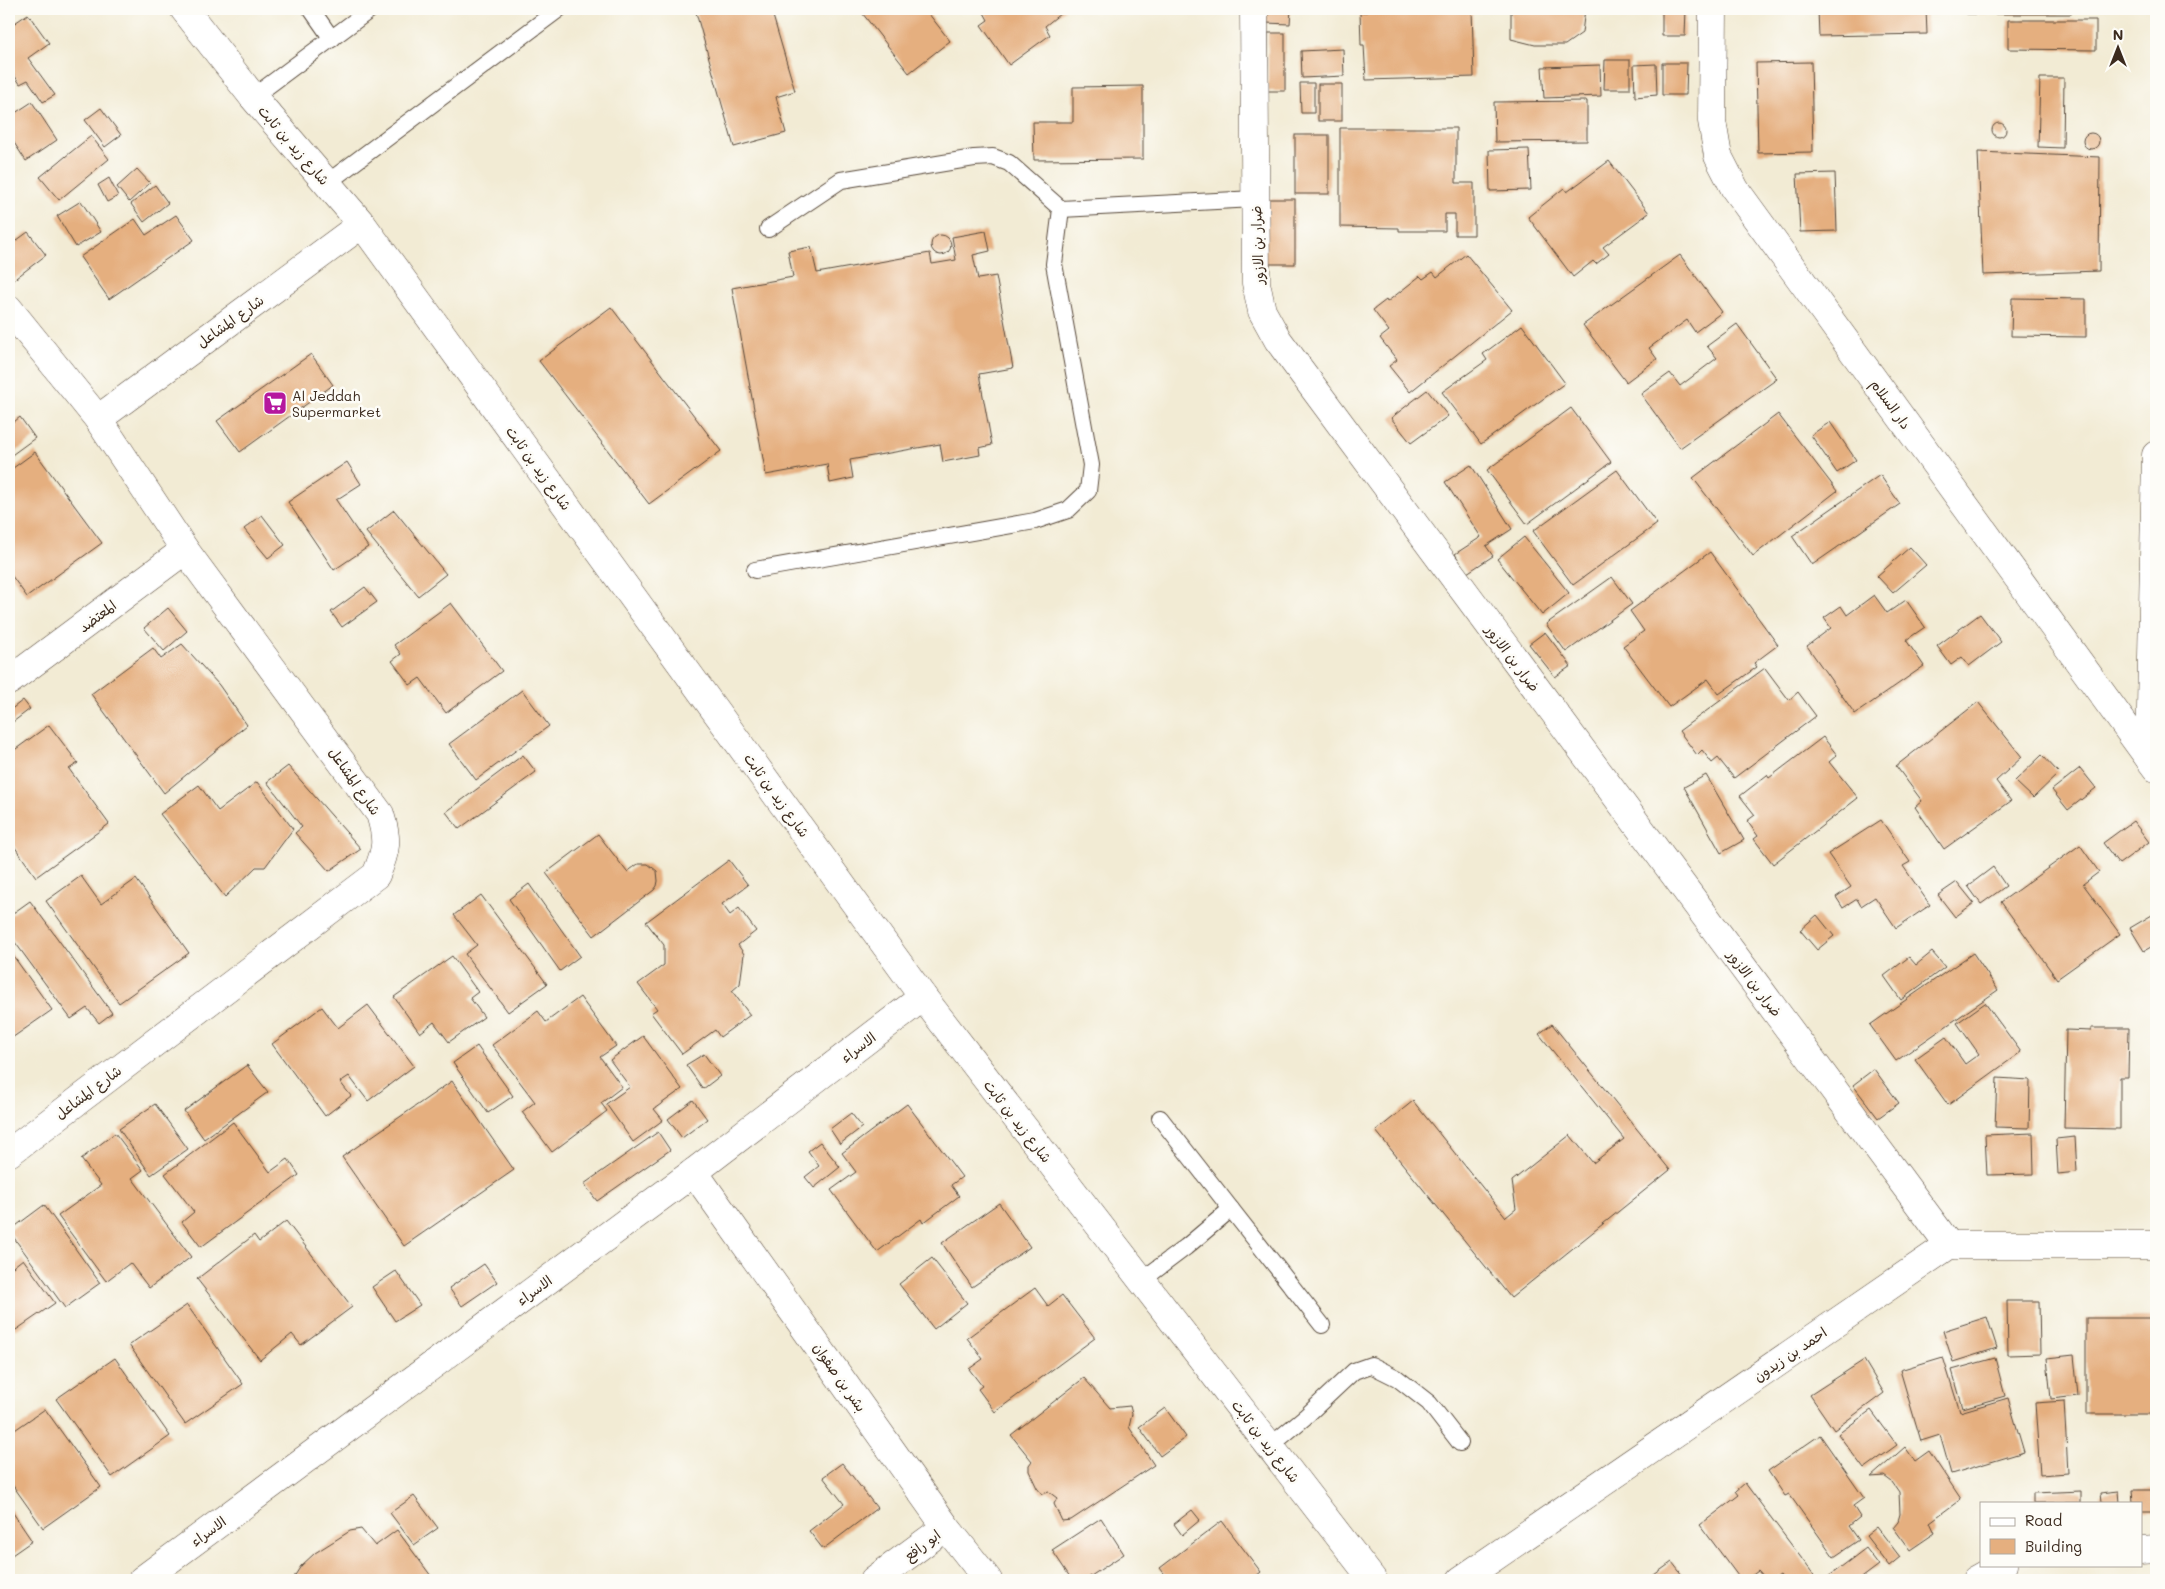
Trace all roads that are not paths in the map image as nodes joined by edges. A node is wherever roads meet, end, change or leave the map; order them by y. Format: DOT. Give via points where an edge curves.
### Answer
graph roads {
  1 [pos="312,9"];
  2 [pos="371,9"];
  3 [pos="559,9"];
  4 [pos="1254,9"];
  5 [pos="1713,9"];
  6 [pos="189,10"];
  7 [pos="332,40"];
  8 [pos="253,96"];
  9 [pos="327,183"];
  10 [pos="1255,199"];
  11 [pos="1061,209"];
  12 [pos="362,224"];
  13 [pos="768,230"];
  14 [pos="9,309"];
  15 [pos="98,419"];
  16 [pos="2156,455"];
  17 [pos="185,550"];
  18 [pos="755,570"];
  19 [pos="9,681"];
  20 [pos="2153,764"];
  21 [pos="923,997"];
  22 [pos="1160,1118"];
  23 [pos="9,1153"];
  24 [pos="694,1172"];
  25 [pos="1230,1209"];
  26 [pos="1949,1245"];
  27 [pos="2156,1245"];
  28 [pos="1142,1280"];
  29 [pos="1322,1325"];
  30 [pos="1460,1443"];
  31 [pos="1269,1446"];
  32 [pos="946,1527"];
  33 [pos="2142,1550"];
  34 [pos="2156,1550"];
  35 [pos="2001,1566"];
  36 [pos="142,1580"];
  37 [pos="874,1580"];
  38 [pos="988,1580"];
  39 [pos="1373,1580"];
  40 [pos="1461,1580"];
  41 [pos="1976,1580"];
  1 -- 7 [label="lane"];
  2 -- 7 [label="lane"];
  3 -- 9 [label="lane"];
  4 -- 10 [label="street, ضرار بن الازور"];
  5 -- 20 [label="street, دار السلام" via="1712,121 1718,156 1735,189"];
  6 -- 8 [label="street, شارع زيد بن ثابت"];
  7 -- 8 [label="lane"];
  8 -- 9 [label="street, شارع زيد بن ثابت"];
  9 -- 12 [label="street, شارع زيد بن ثابت"];
  10 -- 11 [label="lane"];
  10 -- 26 [label="street, ضرار بن الازور" via="1256,283 1262,311 1278,340"];
  11 -- 13 [label="lane" via="1009,163 994,157 974,158 841,180"];
  11 -- 18 [label="lane" via="1054,264 1091,466 1088,491 1068,510 1035,521"];
  12 -- 15 [label="street, شارع المشاعل"];
  12 -- 21 [label="street, شارع زيد بن ثابت"];
  14 -- 15 [label="street, شارع المشاعل"];
  15 -- 17 [label="street, شارع المشاعل"];
  16 -- 20 [label="street"];
  17 -- 19 [label="street, المعتضد"];
  17 -- 23 [label="street, شارع المشاعل" via="380,814 386,834 384,855 376,875"];
  21 -- 24 [label="street, الاسراء"];
  21 -- 28 [label="street, شارع زيد بن ثابت"];
  22 -- 25 [label="lane"];
  24 -- 32 [label="street, بشر بن صفوان"];
  24 -- 36 [label="street, الاسراء"];
  25 -- 28 [label="lane" via="1186,1248"];
  25 -- 29 [label="lane"];
  26 -- 27 [label="street"];
  26 -- 40 [label="street, احمد بن زيدون"];
  28 -- 31 [label="street, شارع زيد بن ثابت"];
  30 -- 31 [label="lane" via="1429,1403 1397,1378 1372,1366 1354,1371"];
  31 -- 39 [label="street, شارع زيد بن ثابت"];
  32 -- 37 [label="street, ابو رافع"];
  32 -- 38 [label="street, بشر بن صفوان"];
  33 -- 34 [label="street"];
  35 -- 41 [label="street"];
}
